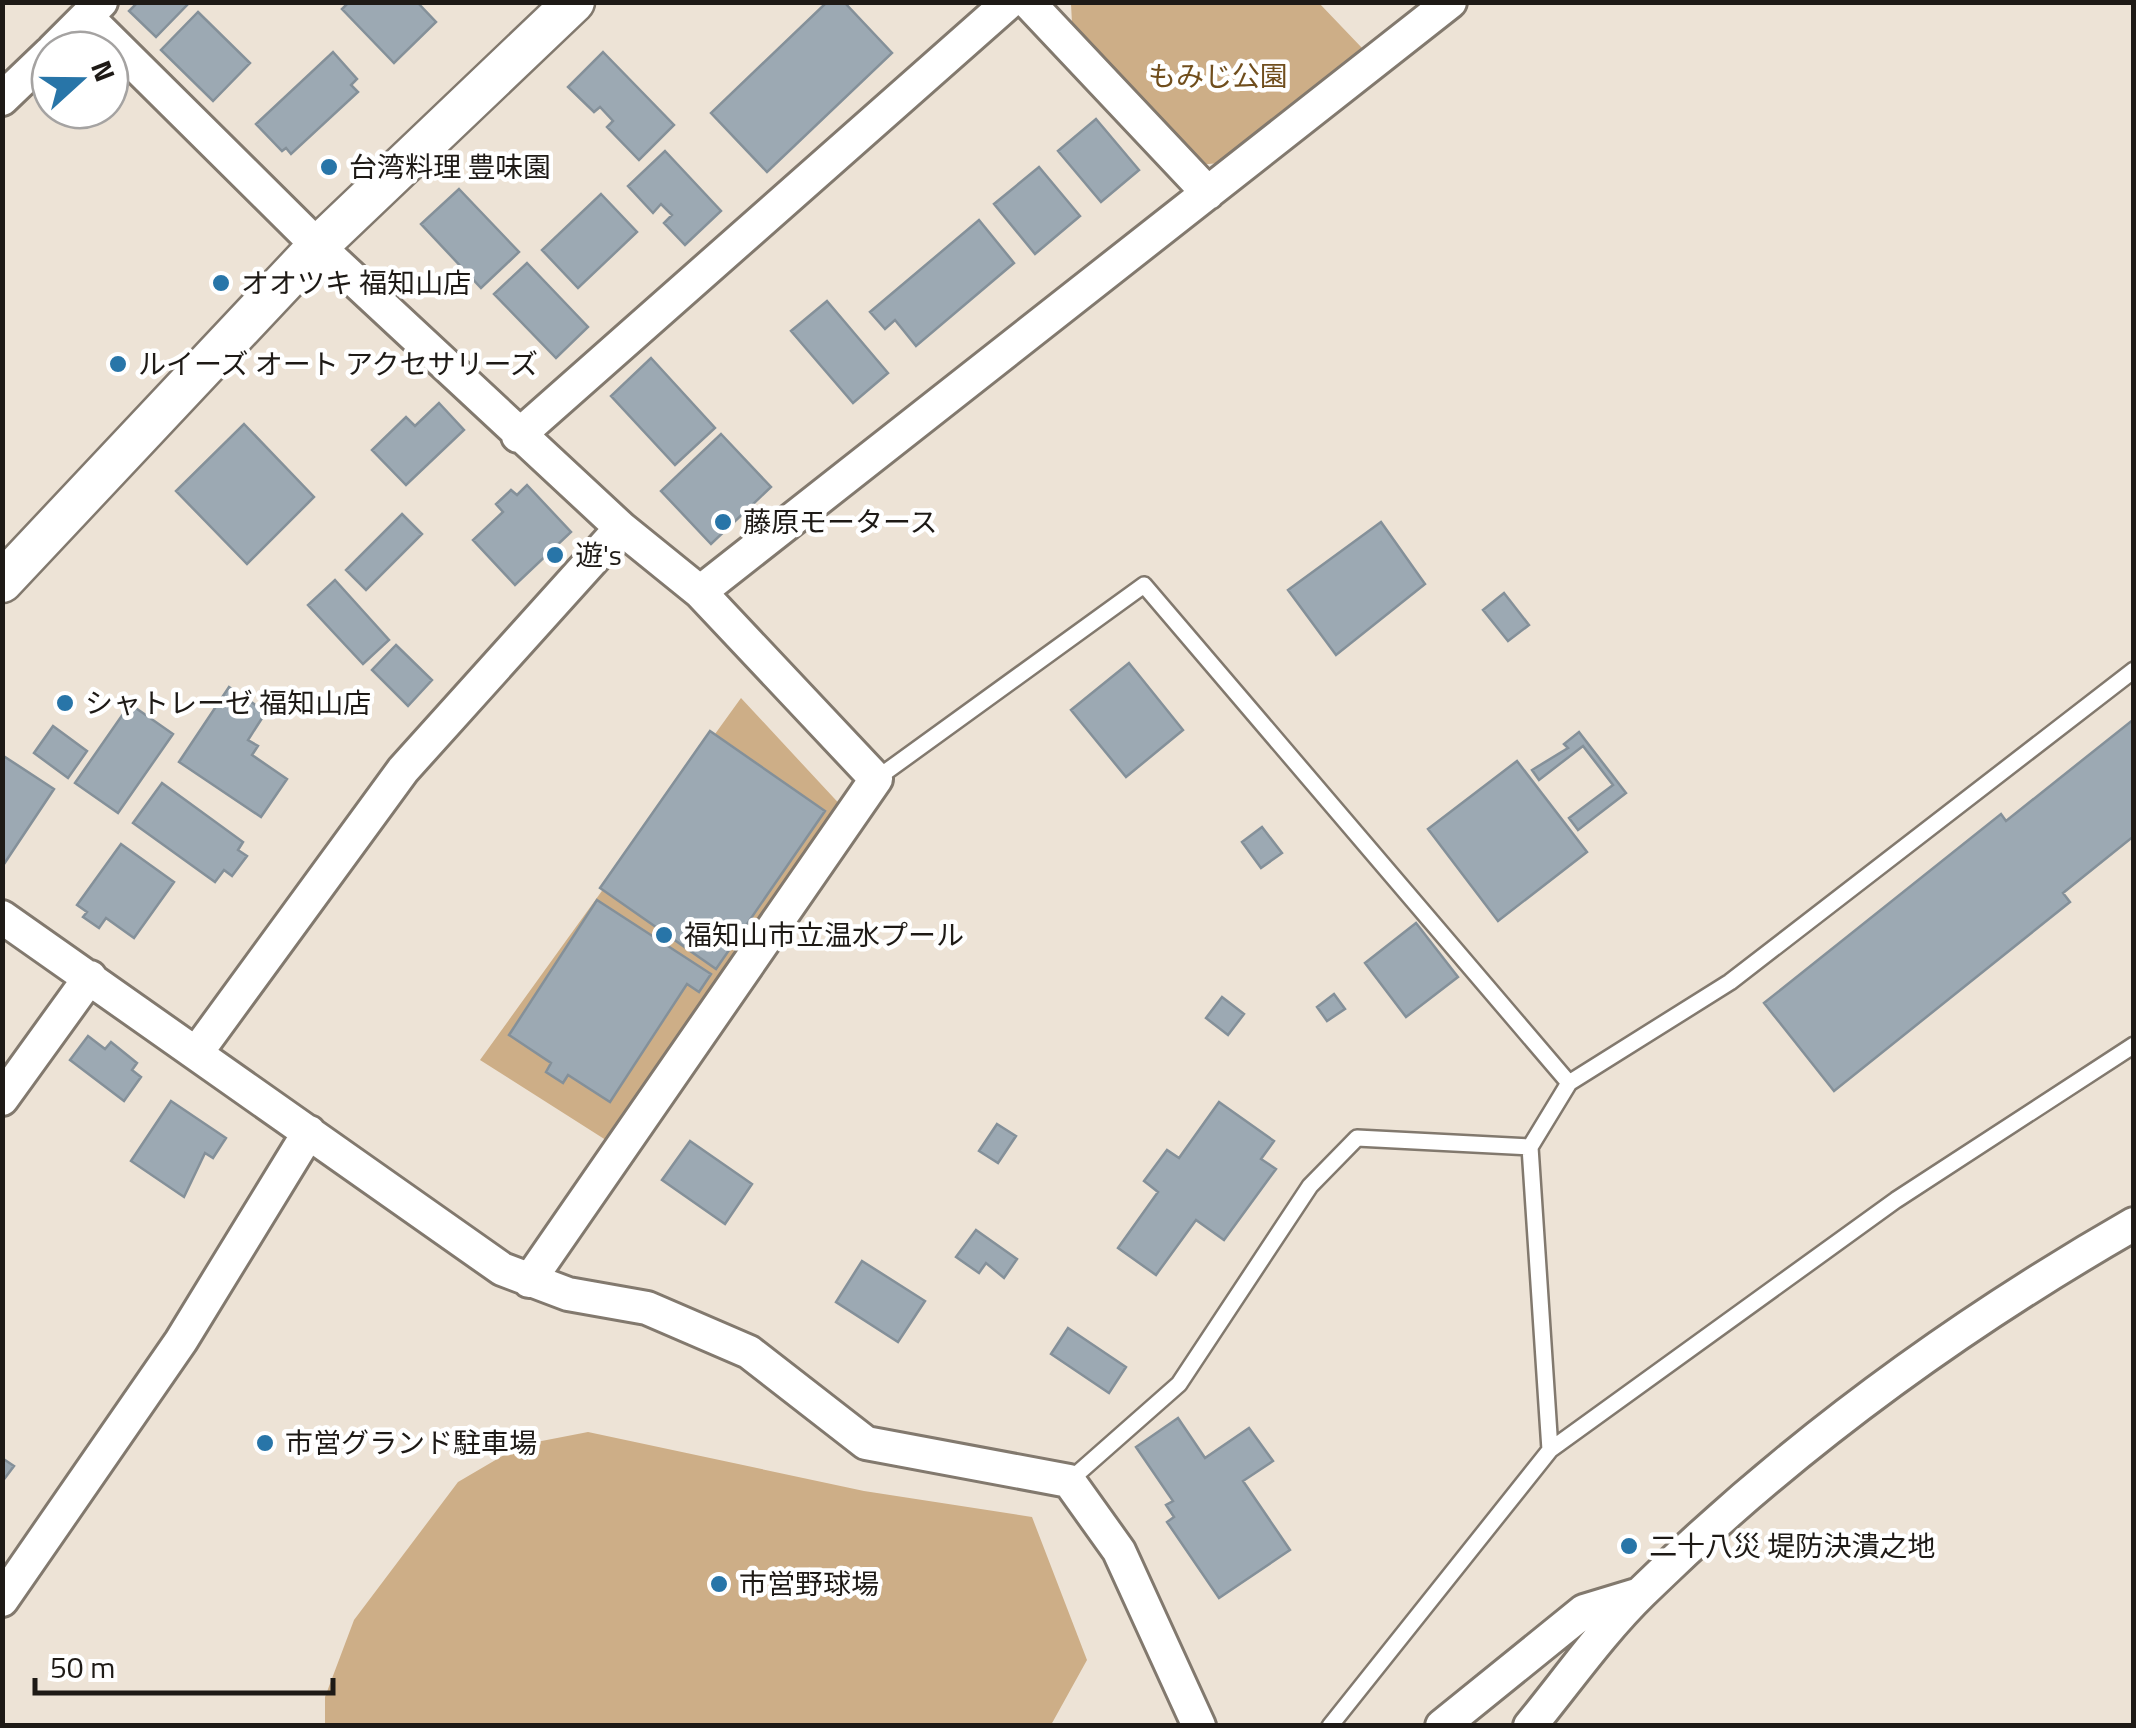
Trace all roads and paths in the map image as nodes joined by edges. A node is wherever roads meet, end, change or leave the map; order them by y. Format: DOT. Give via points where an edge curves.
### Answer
graph roads {
  1 [pos="574,2"];
  2 [pos="1009,2"];
  3 [pos="1028,2"];
  4 [pos="1450,2"];
  5 [pos="94,10"];
  6 [pos="74,30"];
  7 [pos="30,73"];
  8 [pos="2,100"];
  9 [pos="1208,193"];
  10 [pos="318,246"];
  11 [pos="518,436"];
  12 [pos="621,528"];
  13 [pos="2,582"];
  14 [pos="700,592"];
  15 [pos="2134,670"];
  16 [pos="876,779"];
  17 [pos="2,917"];
  18 [pos="90,977"];
  19 [pos="2134,1046"];
  20 [pos="197,1052"];
  21 [pos="1569,1083"];
  22 [pos="2,1099"];
  23 [pos="309,1132"];
  24 [pos="1530,1148"];
  25 [pos="2134,1224"];
  26 [pos="529,1280"];
  27 [pos="1550,1450"];
  28 [pos="1069,1481"];
  29 [pos="1640,1594"];
  30 [pos="2,1600"];
  31 [pos="1199,1726"];
  32 [pos="1330,1726"];
  33 [pos="1442,1726"];
  34 [pos="1530,1726"];
  1 -- 10 [label="street"];
  2 -- 11 [label="street"];
  3 -- 9 [label="street"];
  4 -- 9 [label="street"];
  5 -- 6 [label="street"];
  5 -- 10 [label="street"];
  7 -- 8 [label="street"];
  9 -- 14 [label="street"];
  10 -- 11 [label="street"];
  10 -- 13 [label="street"];
  11 -- 12 [label="street"];
  12 -- 14 [label="street"];
  12 -- 20 [label="street" via="403,770"];
  14 -- 16 [label="street"];
  15 -- 21 [label="lane" via="1730,982"];
  16 -- 21 [label="lane" via="1144,585"];
  16 -- 26 [label="street"];
  17 -- 18 [label="street"];
  18 -- 20 [label="street"];
  18 -- 22 [label="street"];
  19 -- 27 [label="lane" via="1896,1200"];
  20 -- 23 [label="street"];
  21 -- 24 [label="lane"];
  23 -- 26 [label="street" via="502,1269"];
  23 -- 30 [label="street" via="181,1342"];
  24 -- 27 [label="lane"];
  24 -- 28 [label="lane" via="1357,1138 1310,1186 1179,1384"];
  25 -- 29 [label="street" via="2040,1278 1816,1436"];
  26 -- 28 [label="street" via="647,1308 749,1352 866,1443"];
  27 -- 32 [label="lane"];
  28 -- 31 [label="street" via="1118,1551"];
  29 -- 33 [label="street" via="1584,1611"];
  29 -- 34 [label="street"];
}
